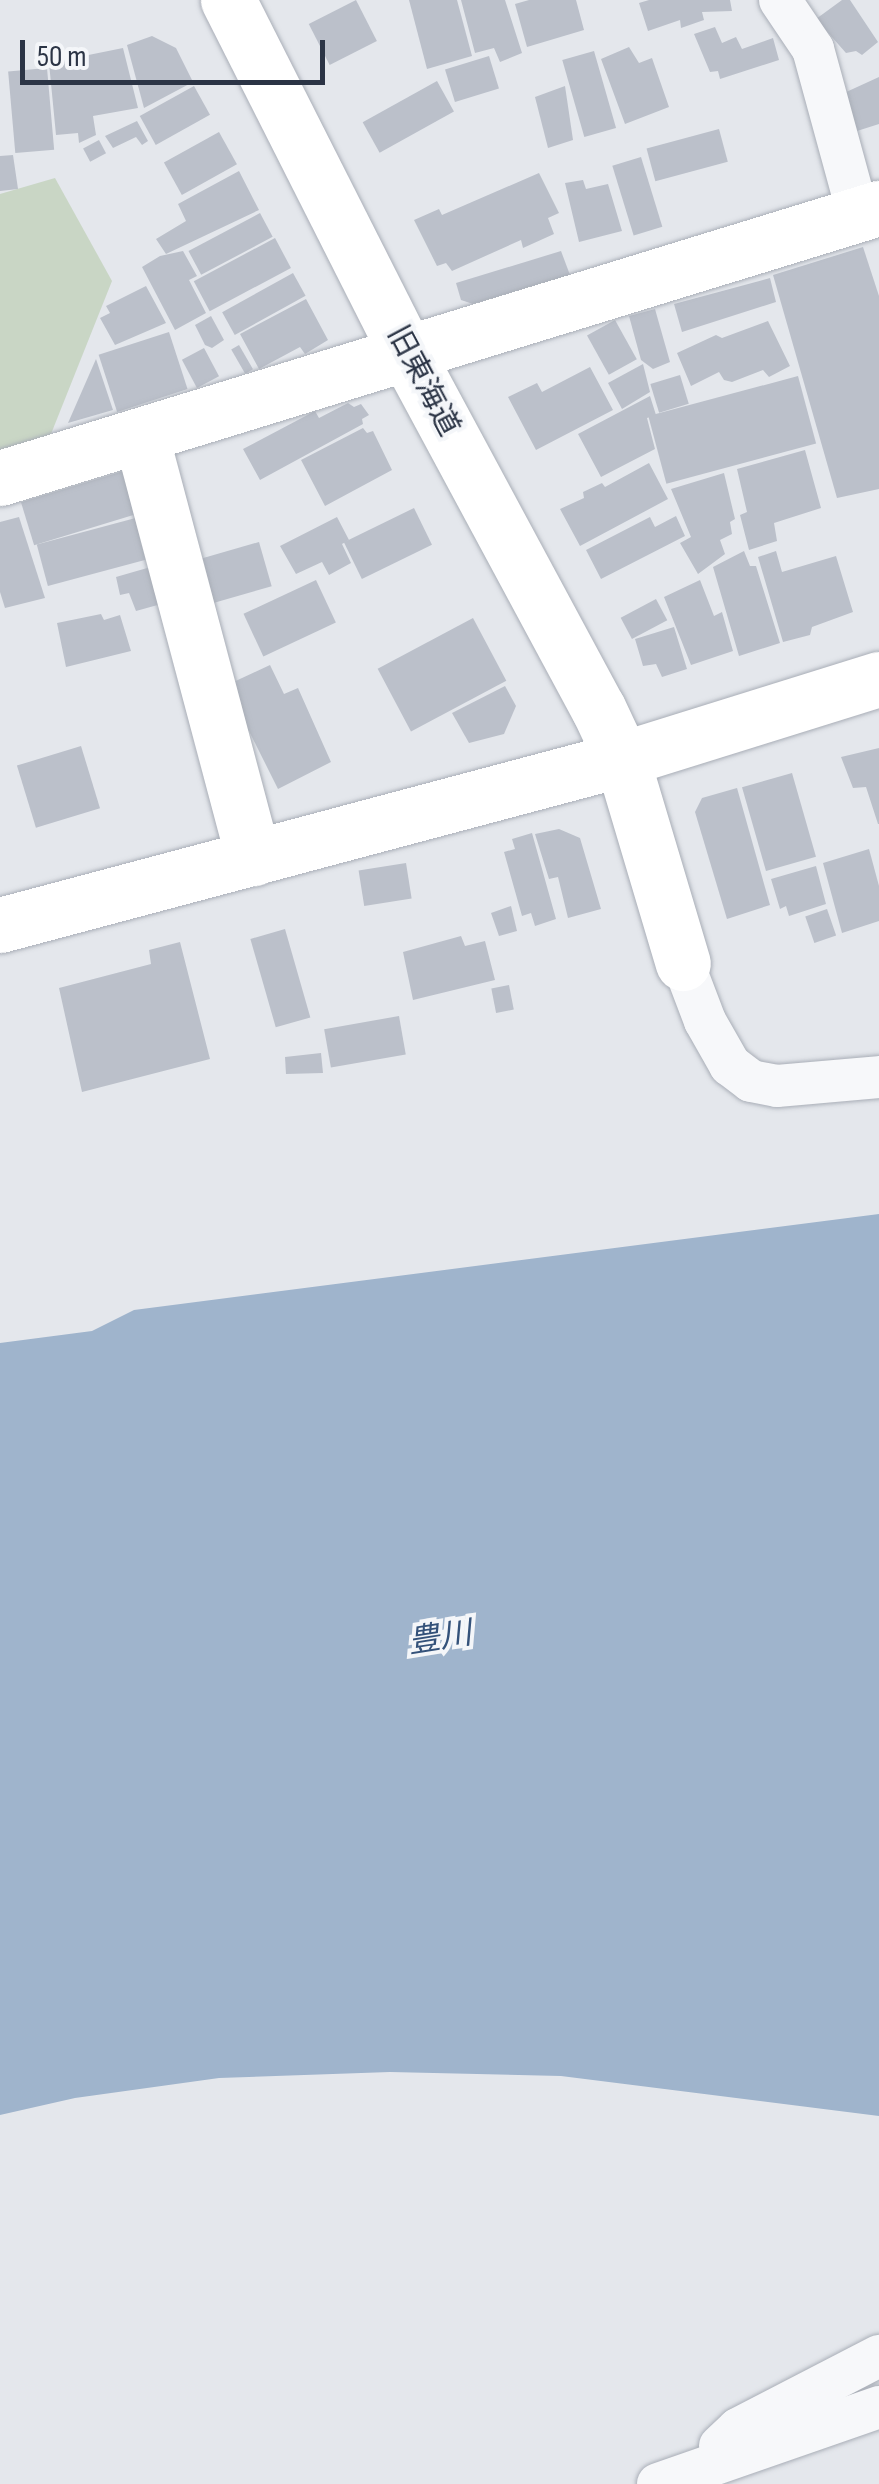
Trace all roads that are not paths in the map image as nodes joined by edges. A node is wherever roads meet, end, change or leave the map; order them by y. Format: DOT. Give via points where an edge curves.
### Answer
graph roads {
  1 [pos="228,0"];
  2 [pos="780,0"];
  3 [pos="869,211"];
  4 [pos="406,352"];
  5 [pos="141,436"];
  6 [pos="0,478"];
  7 [pos="879,679"];
  8 [pos="622,760"];
  9 [pos="252,858"];
  10 [pos="0,925"];
  11 [pos="683,964"];
  12 [pos="879,1077"];
  13 [pos="879,2356"];
  14 [pos="879,2408"];
  15 [pos="676,2477"];
  1 -- 4 [label="street, 旧東海道"];
  2 -- 3 [label="street" via="812,49"];
  3 -- 4 [label="street"];
  4 -- 5 [label="street"];
  4 -- 8 [label="street, 旧東海道"];
  5 -- 6 [label="street"];
  5 -- 9 [label="street"];
  7 -- 8 [label="street"];
  8 -- 9 [label="street"];
  8 -- 11 [label="street, 旧東海道"];
  9 -- 10 [label="street"];
  11 -- 12 [label="street, 旧東海道" via="730,1066 751,1080 777,1086"];
  13 -- 15 [label="street" via="738,2429"];
  14 -- 15 [label="street"];
}
